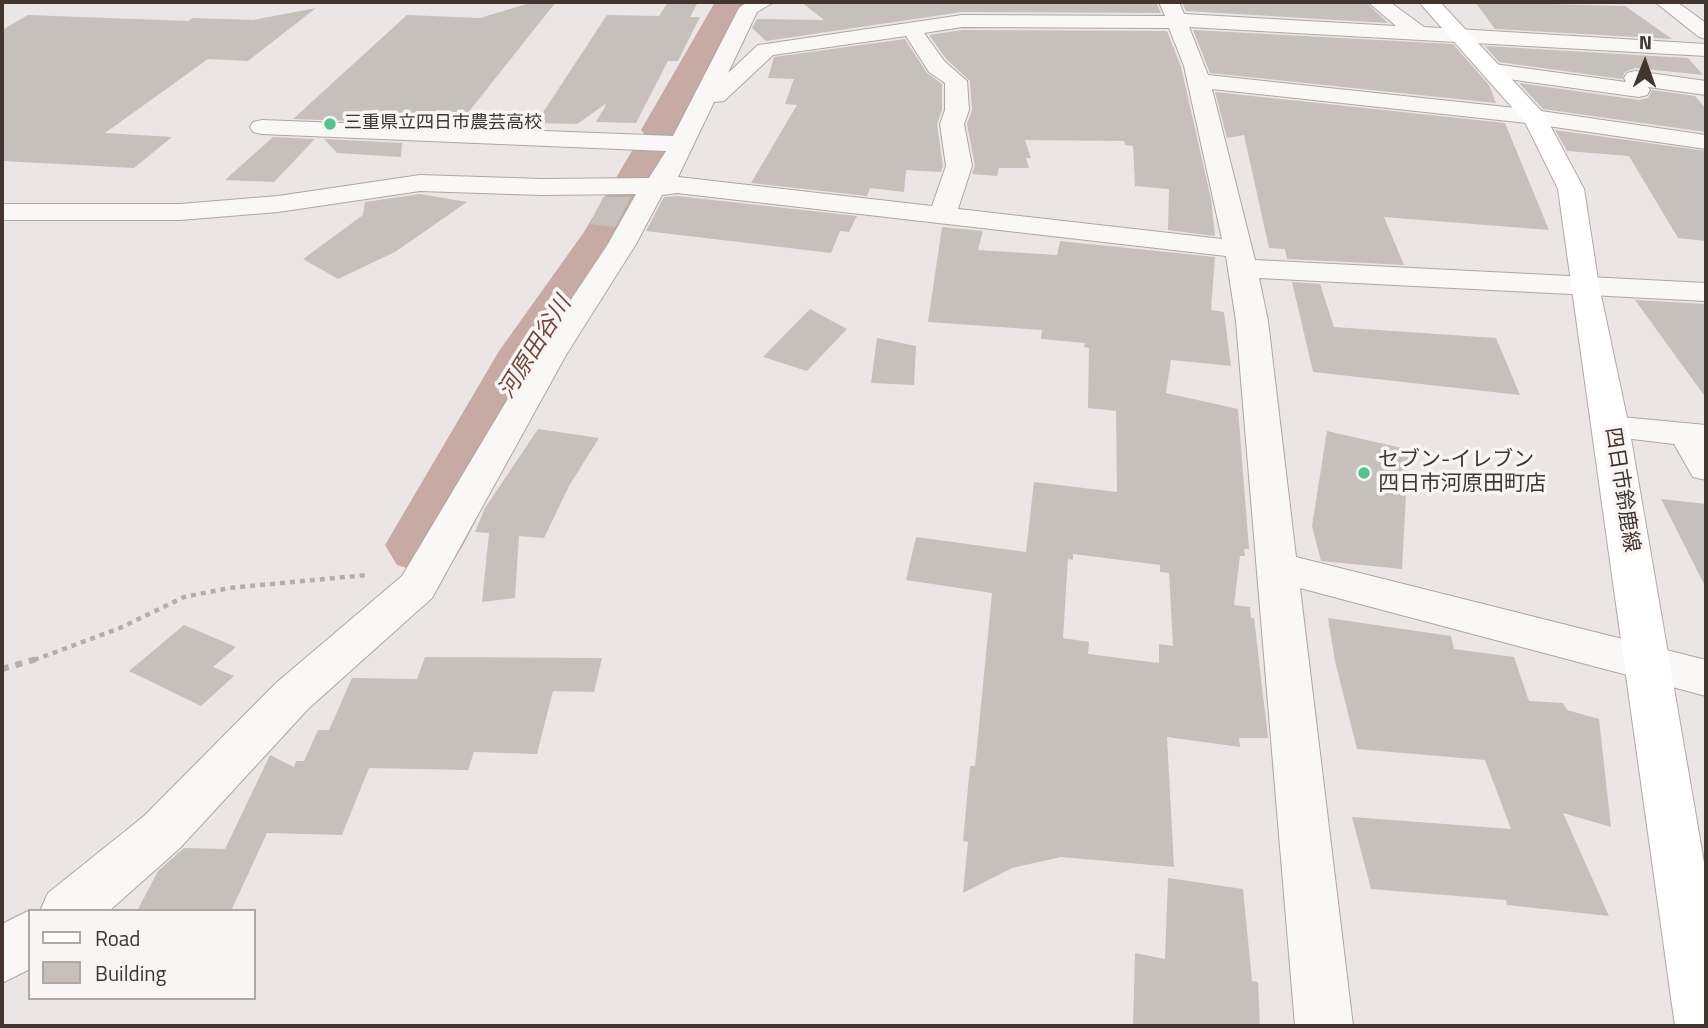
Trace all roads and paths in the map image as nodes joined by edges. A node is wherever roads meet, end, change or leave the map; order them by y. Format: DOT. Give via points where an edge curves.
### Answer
graph roads {
  1 [pos="764,2"];
  2 [pos="1378,2"];
  3 [pos="1429,2"];
  4 [pos="1660,2"];
  5 [pos="1665,2"];
  6 [pos="1706,5"];
  7 [pos="1176,15"];
  8 [pos="909,22"];
  9 [pos="1699,27"];
  10 [pos="737,33"];
  11 [pos="1419,33"];
  12 [pos="1461,33"];
  13 [pos="1616,44"];
  14 [pos="766,50"];
  15 [pos="1706,50"];
  16 [pos="1494,71"];
  17 [pos="1198,81"];
  18 [pos="1637,84"];
  19 [pos="1706,88"];
  20 [pos="695,118"];
  21 [pos="1535,118"];
  22 [pos="262,127"];
  23 [pos="1662,136"];
  24 [pos="1706,142"];
  25 [pos="682,144"];
  26 [pos="643,185"];
  27 [pos="2,212"];
  28 [pos="943,214"];
  29 [pos="1241,258"];
  30 [pos="1584,286"];
  31 [pos="1706,292"];
  32 [pos="1611,427"];
  33 [pos="1696,436"];
  34 [pos="1706,468"];
  35 [pos="1278,568"];
  36 [pos="424,576"];
  37 [pos="1648,664"];
  38 [pos="2,669"];
  39 [pos="1706,678"];
  40 [pos="70,909"];
  41 [pos="28,937"];
  42 [pos="1699,942"];
  43 [pos="2,956"];
  44 [pos="1324,1026"];
  45 [pos="1704,1026"];
  1 -- 10 [label="street" via="749,8"];
  2 -- 11 [label="street"];
  3 -- 12 [label="main road, 四日市鈴鹿線"];
  4 -- 5 [label="street"];
  5 -- 6 [label="street"];
  5 -- 9 [label="street"];
  7 -- 8 [label="street"];
  7 -- 11 [label="street"];
  7 -- 17 [label="street"];
  8 -- 14 [label="street"];
  8 -- 28 [label="street" via="937,66 956,80 957,110 952,124 960,166"];
  10 -- 14 [label="street"];
  10 -- 20 [label="street"];
  11 -- 12 [label="street"];
  12 -- 13 [label="street"];
  12 -- 16 [label="main road, 四日市鈴鹿線"];
  13 -- 15 [label="street"];
  13 -- 18 [label="street" via="1639,67"];
  14 -- 20 [label="street"];
  16 -- 18 [label="street"];
  16 -- 21 [label="main road, 四日市鈴鹿線"];
  17 -- 21 [label="street"];
  17 -- 29 [label="street"];
  18 -- 19 [label="street"];
  18 -- 23 [label="street"];
  20 -- 25 [label="street"];
  21 -- 23 [label="street"];
  21 -- 30 [label="main road, 四日市鈴鹿線" via="1571,189"];
  22 -- 25 [label="street"];
  23 -- 24 [label="street"];
  25 -- 26 [label="street"];
  26 -- 27 [label="street" via="420,183 278,204 180,212"];
  26 -- 28 [label="street"];
  26 -- 36 [label="street" via="650,192 622,244 550,355"];
  28 -- 29 [label="street"];
  29 -- 30 [label="street"];
  29 -- 35 [label="street"];
  30 -- 31 [label="street"];
  30 -- 32 [label="main road, 四日市鈴鹿線"];
  32 -- 33 [label="street"];
  32 -- 37 [label="main road, 四日市鈴鹿線"];
  33 -- 34 [label="street"];
  35 -- 37 [label="street"];
  35 -- 44 [label="street"];
  36 -- 38 [label="path" via="378,574 229,588 184,597 120,628"];
  36 -- 40 [label="street" via="402,601 292,696 162,832"];
  37 -- 39 [label="street"];
  37 -- 42 [label="main road, 四日市鈴鹿線"];
  41 -- 43 [label="street"];
  42 -- 45 [label="main road, 四日市鈴鹿線"];
}
